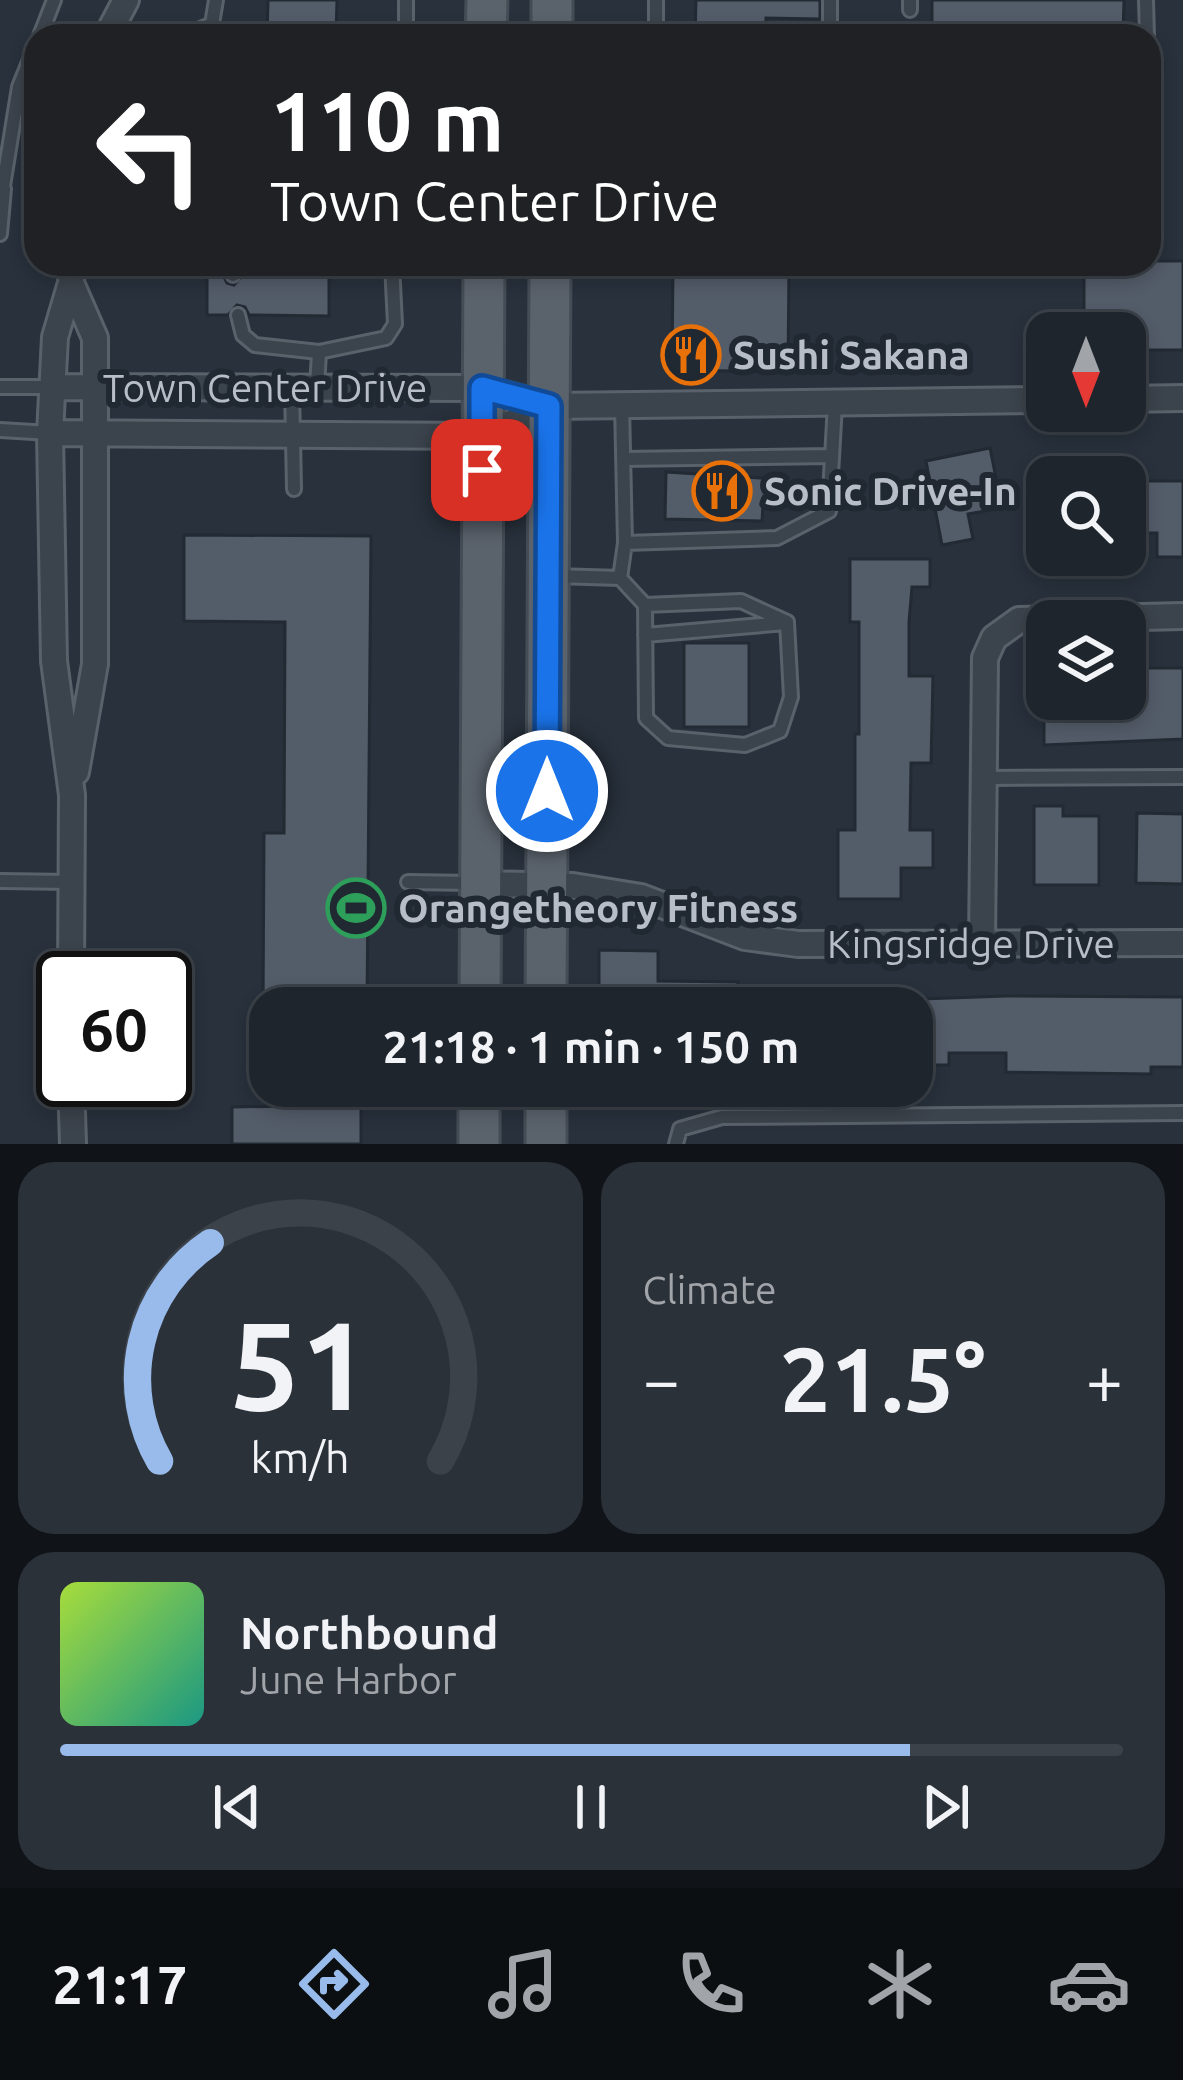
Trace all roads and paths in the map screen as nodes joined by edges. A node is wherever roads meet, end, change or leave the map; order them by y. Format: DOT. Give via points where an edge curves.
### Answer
graph roads {
  1 [pos="24,76"];
  2 [pos="1,183"];
  3 [pos="0,234"];
  4 [pos="70,276"];
  5 [pos="72,276"];
  6 [pos="393,276"];
  7 [pos="484,276"];
  8 [pos="550,276"];
  9 [pos="238,315"];
  10 [pos="319,352"];
  11 [pos="0,387"];
  12 [pos="51,387"];
  13 [pos="95,387"];
  14 [pos="305,388"];
  15 [pos="482,388"];
  16 [pos="1183,398"];
  17 [pos="1146,399"];
  18 [pos="1026,400"];
  19 [pos="836,402"];
  20 [pos="622,405"];
  21 [pos="549,406"];
  22 [pos="0,430"];
  23 [pos="50,433"];
  24 [pos="95,434"];
  25 [pos="293,435"];
  26 [pos="482,436"];
  27 [pos="832,456"];
  28 [pos="623,459"];
  29 [pos="294,489"];
  30 [pos="625,543"];
  31 [pos="548,576"];
  32 [pos="620,578"];
  33 [pos="644,605"];
  34 [pos="1183,616"];
  35 [pos="788,622"];
  36 [pos="645,635"];
  37 [pos="1183,777"];
  38 [pos="984,778"];
  39 [pos="72,795"];
  40 [pos="0,881"];
  41 [pos="71,882"];
  42 [pos="408,882"];
  43 [pos="480,884"];
  44 [pos="546,885"];
  45 [pos="1183,943"];
  46 [pos="982,944"];
  47 [pos="71,951"];
  48 [pos="480,987"];
  49 [pos="546,987"];
  50 [pos="72,1107"];
  51 [pos="479,1107"];
  52 [pos="546,1107"];
  53 [pos="1183,1112"];
  54 [pos="74,1144"];
  55 [pos="479,1144"];
  56 [pos="546,1144"];
  57 [pos="676,1144"];
  1 -- 2 [label="lane"];
  2 -- 3 [label="lane"];
  4 -- 12 [label="street"];
  5 -- 13 [label="street" via="95,338"];
  6 -- 10 [label="lane" via="395,324 386,338"];
  7 -- 15 [label="main road"];
  8 -- 21 [label="main road"];
  9 -- 10 [label="lane" via="255,345"];
  10 -- 14 [label="lane"];
  11 -- 12 [label="lane"];
  12 -- 13 [label="street, Town Center Drive"];
  12 -- 23 [label="street"];
  13 -- 14 [label="street, Town Center Drive"];
  13 -- 24 [label="street"];
  14 -- 15 [label="street, Town Center Drive"];
  14 -- 25 [label="lane"];
  15 -- 21 [label="street, Town Center Drive"];
  15 -- 26 [label="main road"];
  16 -- 17 [label="street"];
  18 -- 19 [label="street, Town Center Drive"];
  19 -- 20 [label="street, Town Center Drive"];
  19 -- 27 [label="lane"];
  20 -- 21 [label="street, Town Center Drive"];
  20 -- 28 [label="lane"];
  21 -- 26 [label="street, Town Center Drive"];
  21 -- 31 [label="main road"];
  22 -- 23 [label="lane"];
  23 -- 24 [label="street, Town Center Drive"];
  23 -- 39 [label="street" via="54,661"];
  24 -- 25 [label="street, Town Center Drive"];
  24 -- 39 [label="street" via="95,664"];
  25 -- 26 [label="street, Town Center Drive"];
  25 -- 29 [label="lane"];
  26 -- 43 [label="main road"];
  27 -- 28 [label="lane"];
  27 -- 30 [label="lane" via="829,511 777,538"];
  28 -- 30 [label="lane"];
  30 -- 32 [label="lane"];
  31 -- 32 [label="lane"];
  31 -- 44 [label="main road"];
  32 -- 33 [label="lane"];
  33 -- 35 [label="lane" via="741,602"];
  33 -- 36 [label="lane"];
  34 -- 38 [label="street" via="1019,620 994,638 986,658"];
  35 -- 36 [label="lane"];
  35 -- 36 [label="lane" via="791,698 780,731 745,745 668,738 646,718"];
  37 -- 38 [label="lane"];
  38 -- 46 [label="street"];
  39 -- 41 [label="street"];
  40 -- 41 [label="lane"];
  41 -- 47 [label="street"];
  42 -- 43 [label="lane"];
  43 -- 44 [label="street, Kingsridge Drive"];
  43 -- 48 [label="main road"];
  44 -- 46 [label="street, Kingsridge Drive" via="641,896 745,937"];
  44 -- 49 [label="main road"];
  45 -- 46 [label="street, Kingsridge Drive"];
  50 -- 54 [label="street"];
  51 -- 55 [label="main road"];
  52 -- 56 [label="main road"];
  53 -- 57 [label="lane" via="722,1117 680,1130"];
}
